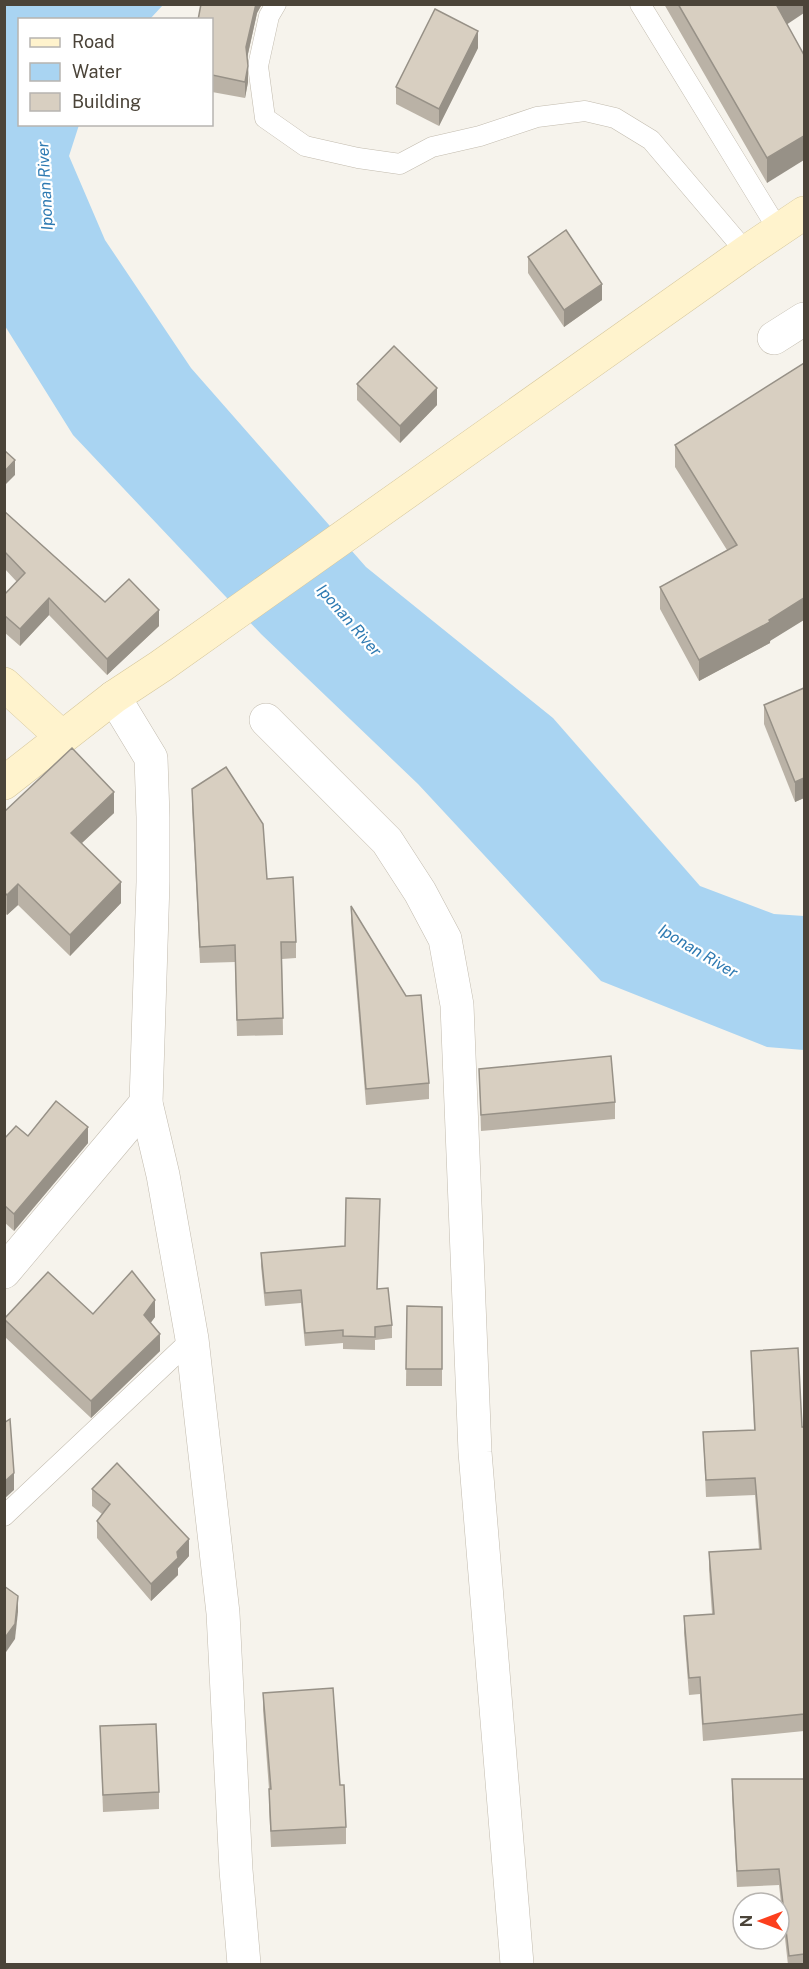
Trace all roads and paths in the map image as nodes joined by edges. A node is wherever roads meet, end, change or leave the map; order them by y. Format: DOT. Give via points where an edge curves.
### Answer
graph roads {
  1 [pos="276,4"];
  2 [pos="640,4"];
  3 [pos="792,222"];
  4 [pos="746,252"];
  5 [pos="804,320"];
  6 [pos="774,338"];
  7 [pos="4,684"];
  8 [pos="114,697"];
  9 [pos="266,720"];
  10 [pos="62,737"];
  11 [pos="4,783"];
  12 [pos="146,1103"];
  13 [pos="4,1272"];
  14 [pos="192,1339"];
  15 [pos="4,1516"];
  16 [pos="244,1965"];
  17 [pos="517,1965"];
  1 -- 4 [label="lane" via="269,16 258,66 265,118 305,146 400,164 432,147 537,117 585,111 615,118 651,140"];
  2 -- 3 [label="lane"];
  3 -- 4 [label="street"];
  4 -- 8 [label="street"];
  5 -- 6 [label="street"];
  7 -- 10 [label="street"];
  8 -- 10 [label="street"];
  8 -- 12 [label="street" via="151,758 153,882"];
  9 -- 17 [label="street" via="387,841 445,939 457,1005 475,1452"];
  10 -- 11 [label="street"];
  12 -- 13 [label="street"];
  12 -- 14 [label="street"];
  14 -- 15 [label="lane"];
  14 -- 16 [label="street" via="223,1613"];
}
